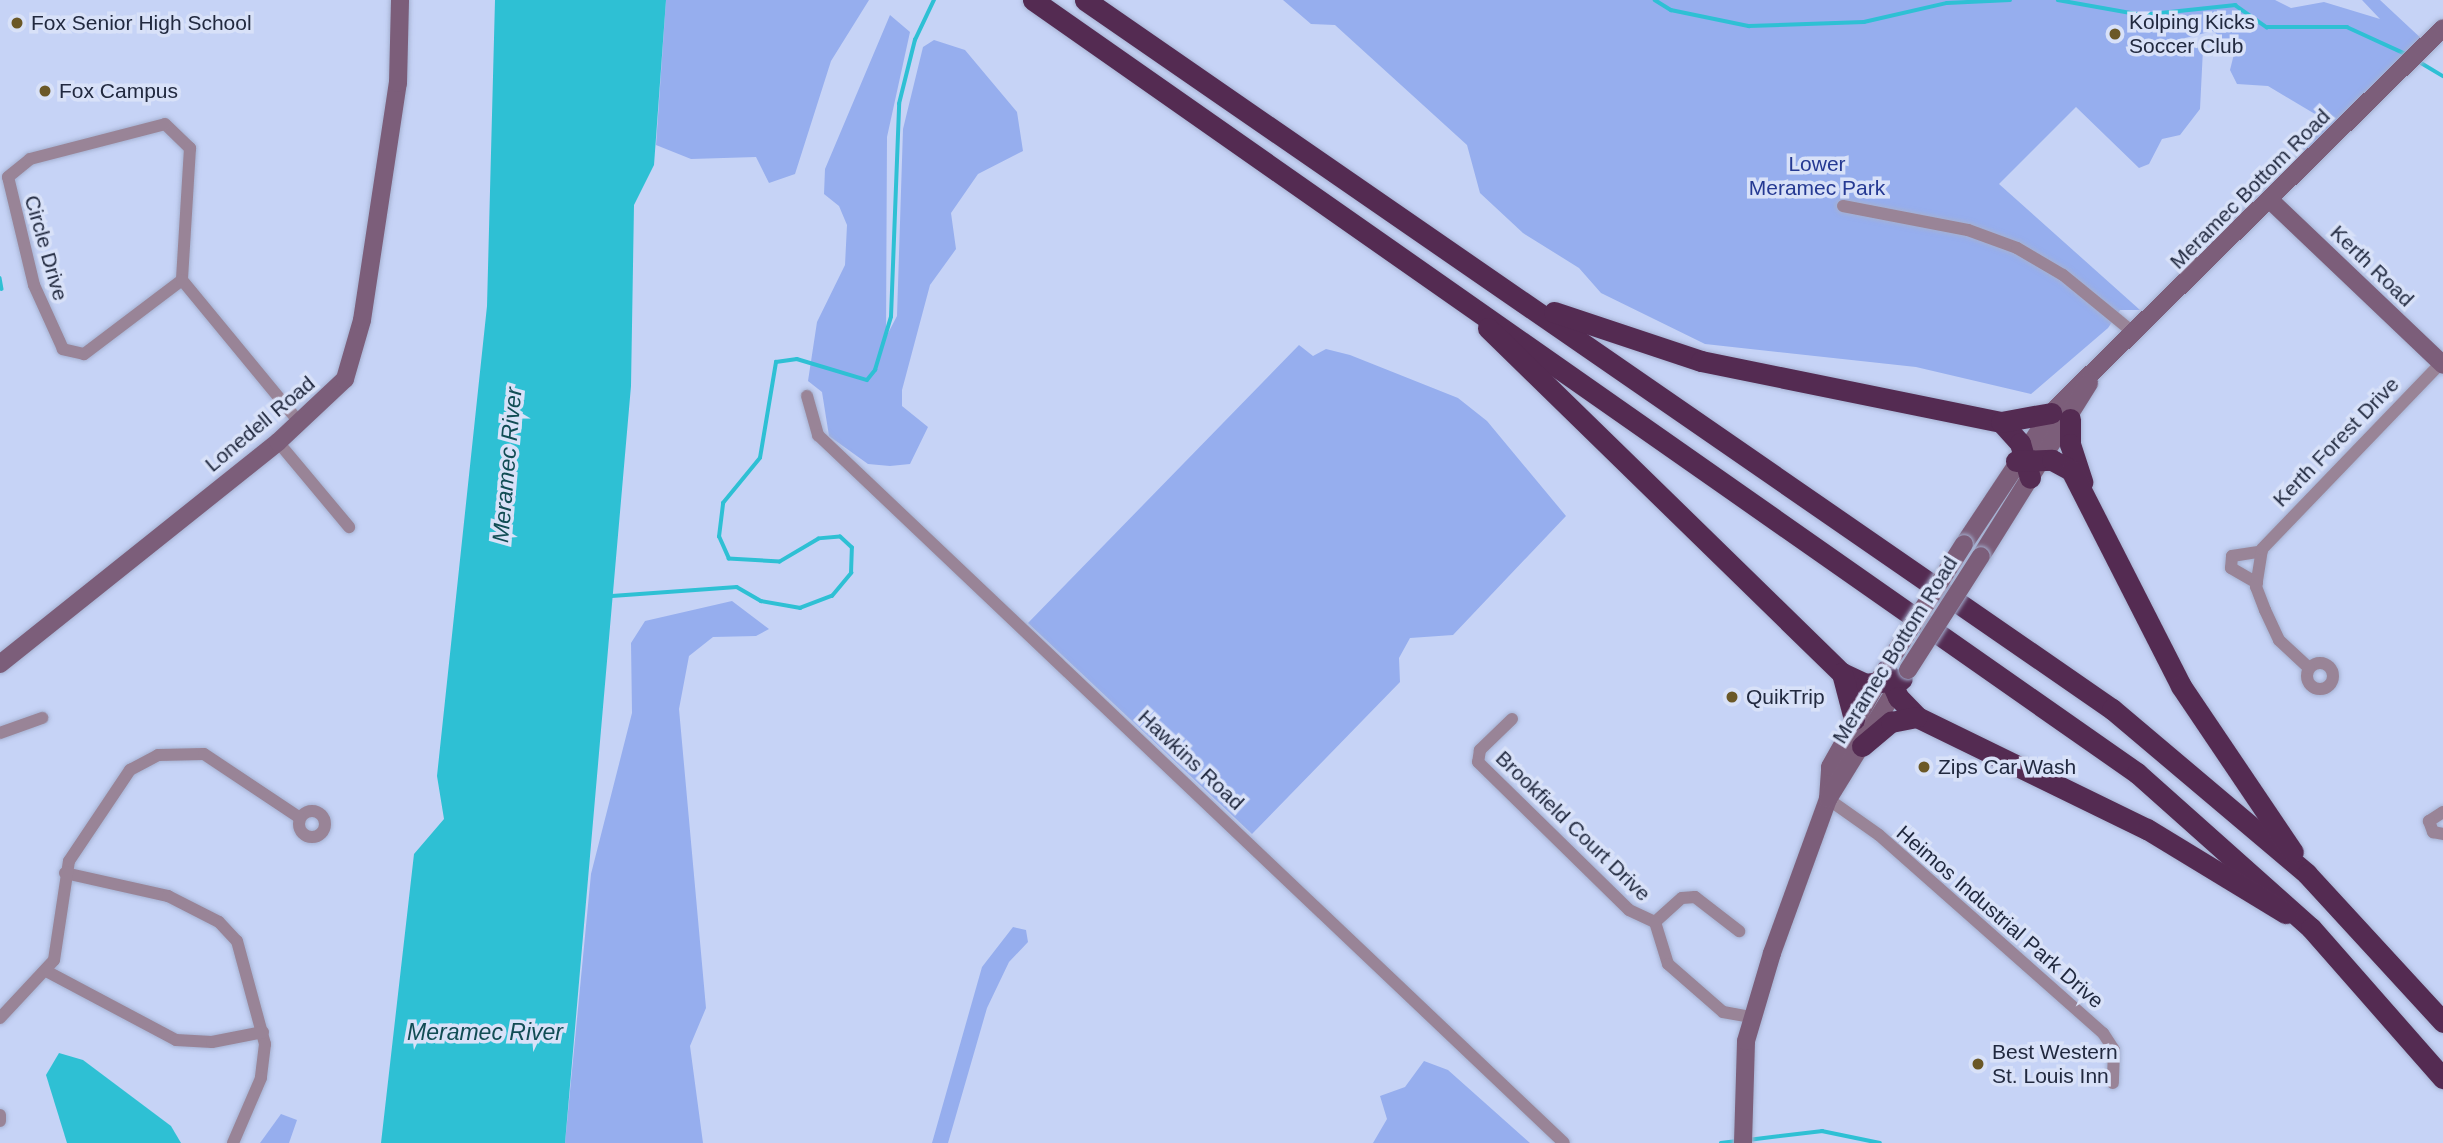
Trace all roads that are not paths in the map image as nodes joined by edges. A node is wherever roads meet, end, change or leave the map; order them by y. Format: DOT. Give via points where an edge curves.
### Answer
graph roads {
  1 [pos="400,0"];
  2 [pos="1084,0"];
  3 [pos="1040,5"];
  4 [pos="2443,29"];
  5 [pos="2270,200"];
  6 [pos="1843,206"];
  7 [pos="182,280"];
  8 [pos="1455,294"];
  9 [pos="1533,305"];
  10 [pos="2135,334"];
  11 [pos="2442,364"];
  12 [pos="807,396"];
  13 [pos="2061,416"];
  14 [pos="2001,422"];
  15 [pos="300,423"];
  16 [pos="278,442"];
  17 [pos="2028,461"];
  18 [pos="2086,494"];
  19 [pos="349,527"];
  20 [pos="2262,551"];
  21 [pos="2256,583"];
  22 [pos="0,664"];
  23 [pos="2309,668"];
  24 [pos="1842,673"];
  25 [pos="1892,676"];
  26 [pos="1917,717"];
  27 [pos="42,718"];
  28 [pos="1512,719"];
  29 [pos="1854,719"];
  30 [pos="0,733"];
  31 [pos="1862,746"];
  32 [pos="1828,799"];
  33 [pos="2443,812"];
  34 [pos="300,818"];
  35 [pos="2443,834"];
  36 [pos="65,873"];
  37 [pos="2307,874"];
  38 [pos="1655,922"];
  39 [pos="2311,928"];
  40 [pos="1739,931"];
  41 [pos="48,972"];
  42 [pos="1752,1017"];
  43 [pos="0,1018"];
  44 [pos="2443,1022"];
  45 [pos="263,1032"];
  46 [pos="2443,1078"];
  47 [pos="2113,1083"];
  48 [pos="0,1115"];
  49 [pos="0,1121"];
  50 [pos="233,1143"];
  51 [pos="1564,1143"];
  52 [pos="1743,1143"];
  1 -- 15 [label="street, Lonedell Road" via="398,83 356,345 342,382"];
  2 -- 9 [label="highway"];
  3 -- 8 [label="highway"];
  4 -- 5 [label="street, Meramec Bottom Road"];
  5 -- 10 [label="street, Meramec Bottom Road"];
  5 -- 11 [label="street, Kerth Road"];
  6 -- 10 [label="street" via="1968,230 2017,248 2063,275"];
  7 -- 7 [label="street, Circle Drive" via="191,172 190,148 178,130 165,124 30,159 8,177 34,285 63,349 84,354"];
  7 -- 15 [label="street"];
  8 -- 24 [label="highway"];
  8 -- 39 [label="highway" via="2091,737 2225,846"];
  9 -- 14 [label="highway" via="1701,360"];
  9 -- 37 [label="highway" via="2112,709"];
  10 -- 13 [label="street, Meramec Bottom Road"];
  11 -- 20 [label="street, Kerth Forest Drive" via="2309,494"];
  12 -- 51 [label="street, Hawkins Road" via="818,435 1420,1013"];
  13 -- 14 [label="highway"];
  13 -- 17 [label="street, Meramec Bottom Road"];
  13 -- 18 [label="highway"];
  14 -- 17 [label="highway"];
  15 -- 16 [label="street, Lonedell Road"];
  16 -- 19 [label="street"];
  16 -- 22 [label="street, Lonedell Road"];
  17 -- 18 [label="highway" via="2071,470"];
  17 -- 25 [label="street, Meramec Bottom Road, bridge" via="1964,544"];
  17 -- 25 [label="street, Meramec Bottom Road, bridge" via="1981,556"];
  18 -- 37 [label="highway" via="2181,686"];
  20 -- 21 [label="street, Kerth Forest Drive"];
  20 -- 21 [label="street" via="2232,556 2231,568"];
  21 -- 23 [label="street" via="2279,640"];
  24 -- 25 [label="highway"];
  24 -- 29 [label="highway"];
  25 -- 26 [label="highway"];
  25 -- 29 [label="street, Meramec Bottom Road"];
  25 -- 31 [label="street, Meramec Bottom Road"];
  26 -- 31 [label="highway" via="1891,722"];
  26 -- 39 [label="highway" via="2147,829"];
  27 -- 30 [label="street"];
  28 -- 38 [label="street, Brookfield Court Drive" via="1480,750 1478,762 1629,910"];
  29 -- 32 [label="street, Meramec Bottom Road" via="1830,767"];
  31 -- 32 [label="street, Meramec Bottom Road"];
  32 -- 42 [label="street, Meramec Bottom Road"];
  32 -- 47 [label="street, Heimos Industrial Park Drive" via="1852,812 2103,1033 2114,1050"];
  33 -- 35 [label="street" via="2429,821 2433,831"];
  34 -- 36 [label="street" via="211,757 158,755 122,777"];
  36 -- 41 [label="street" via="58,948"];
  36 -- 45 [label="street" via="155,891 219,922 244,955"];
  37 -- 44 [label="highway"];
  38 -- 40 [label="street, Brookfield Court Drive" via="1691,896"];
  38 -- 42 [label="street, Brookfield Court Drive" via="1668,964 1723,1012"];
  39 -- 46 [label="highway"];
  41 -- 43 [label="street"];
  41 -- 45 [label="street" via="176,1040 212,1042"];
  42 -- 52 [label="street, Meramec Bottom Road" via="1742,1073"];
  45 -- 50 [label="street" via="264,1068"];
  48 -- 49 [label="street"];
}
